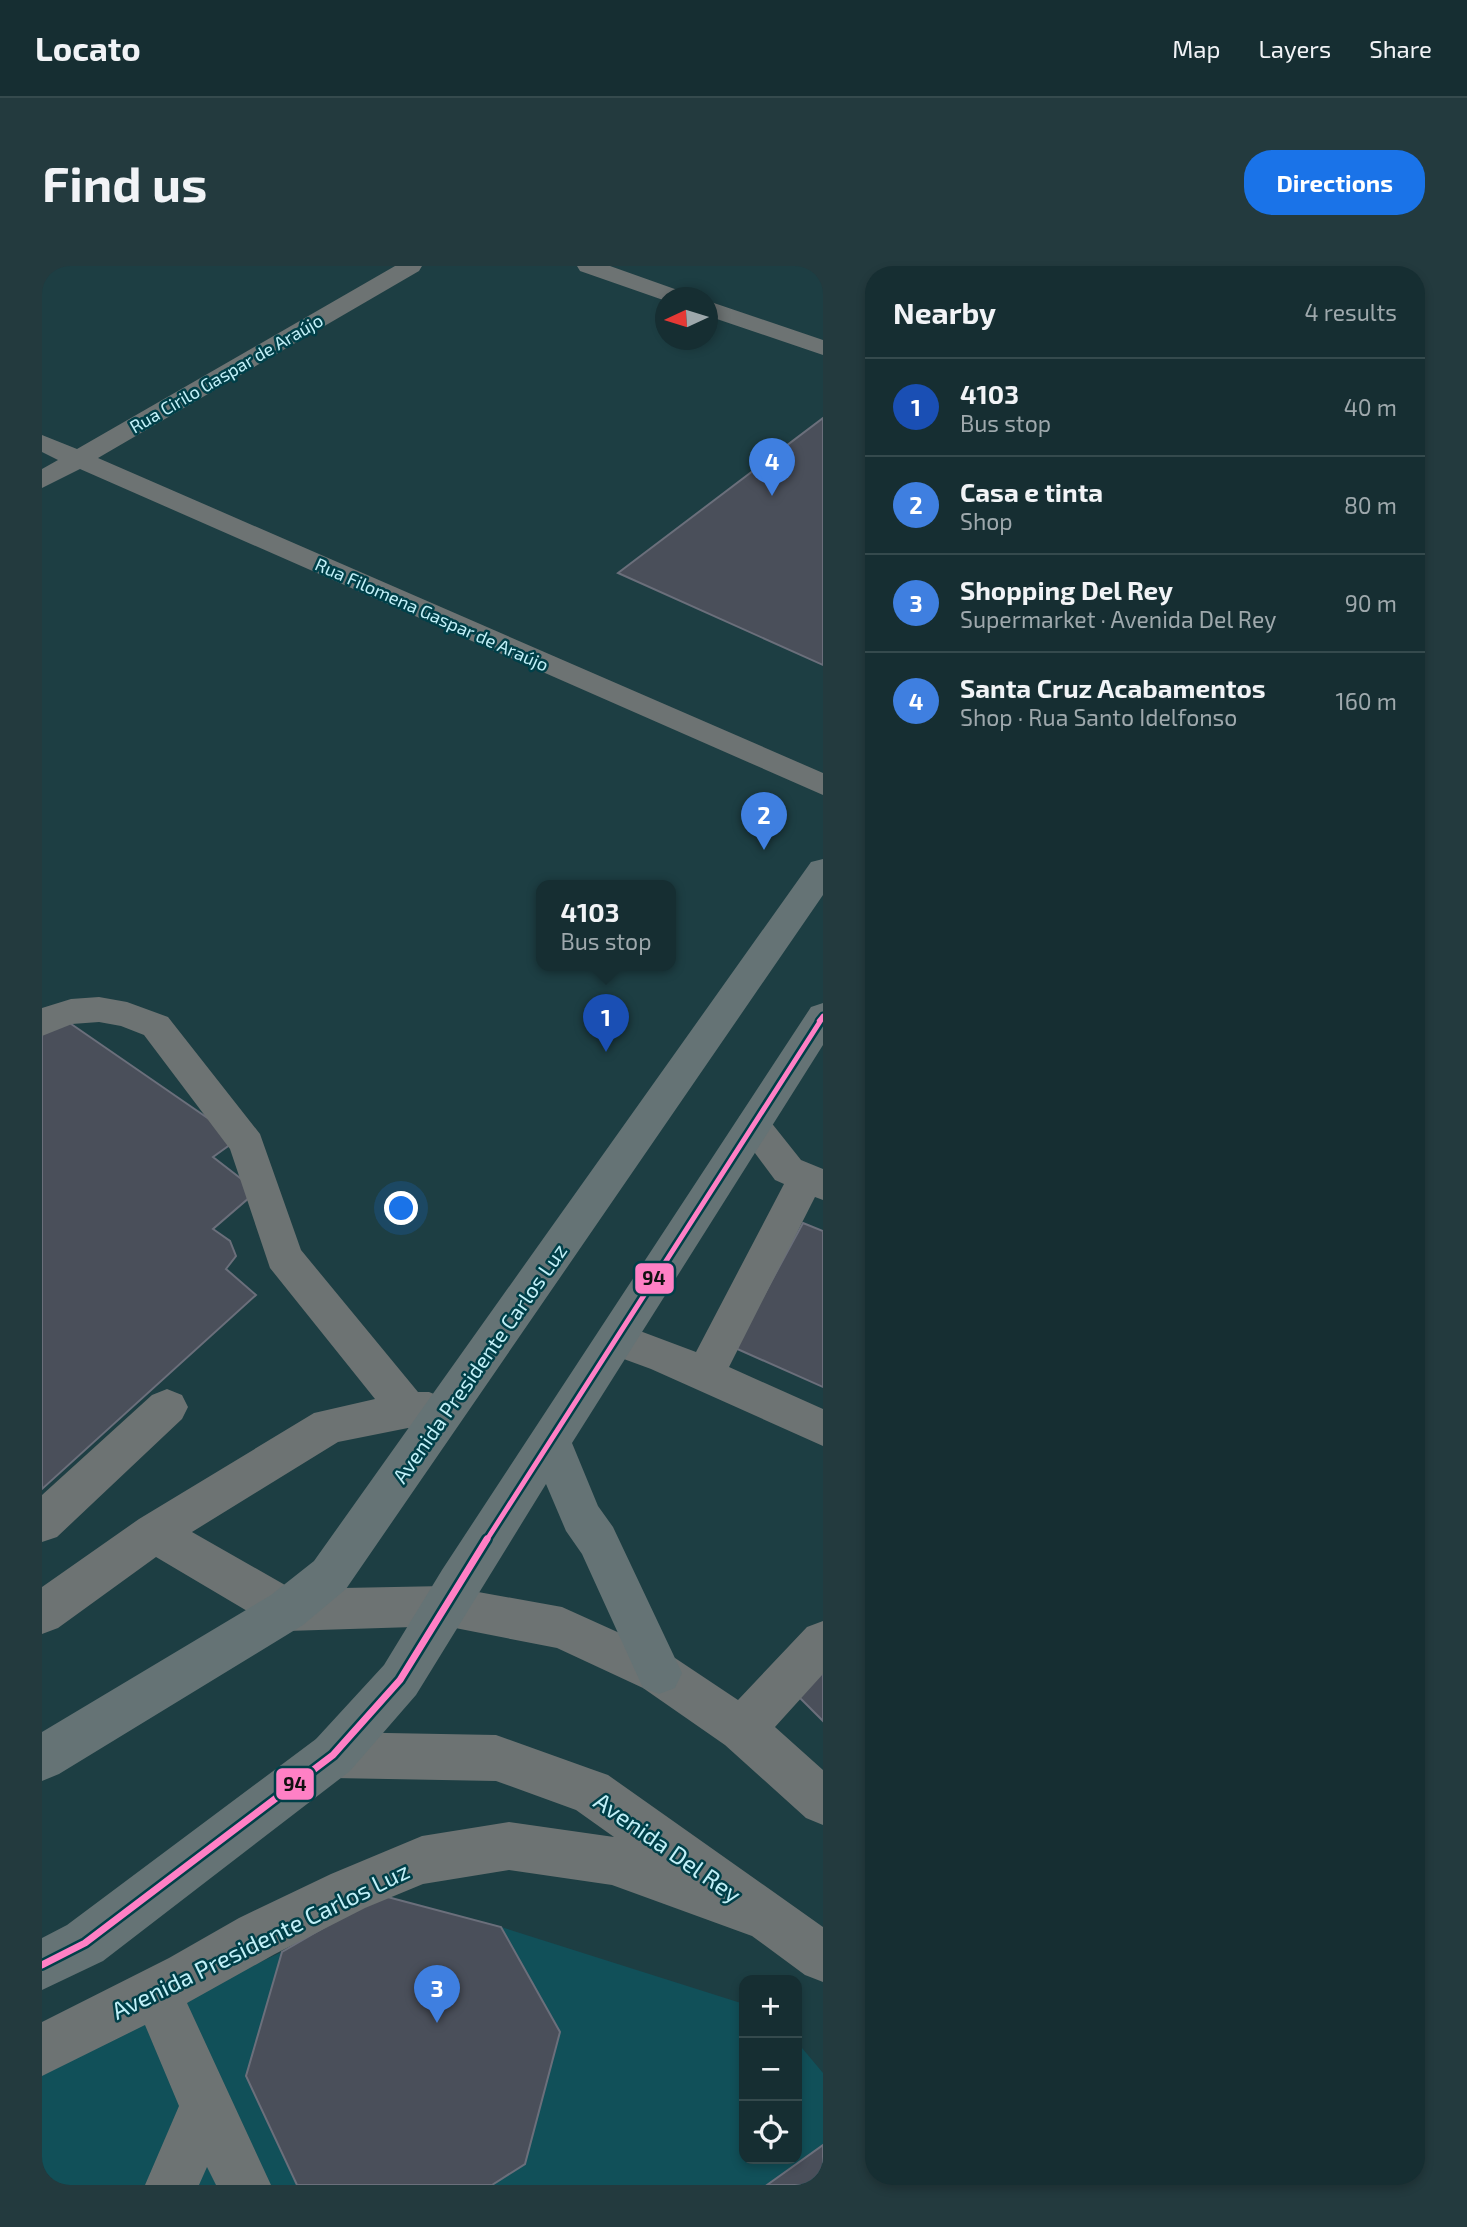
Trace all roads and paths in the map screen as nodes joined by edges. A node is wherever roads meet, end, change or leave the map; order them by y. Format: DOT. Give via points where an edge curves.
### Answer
graph roads {
  1 [pos="411,266"];
  2 [pos="588,266"];
  3 [pos="655,290"];
  4 [pos="718,311"];
  5 [pos="823,348"];
  6 [pos="42,443"];
  7 [pos="78,459"];
  8 [pos="42,481"];
  9 [pos="823,785"];
  10 [pos="823,870"];
  11 [pos="823,1016"];
  12 [pos="42,1023"];
  13 [pos="753,1126"];
  14 [pos="814,1182"];
  15 [pos="616,1339"];
  16 [pos="705,1374"];
  17 [pos="167,1406"];
  18 [pos="427,1410"];
  19 [pos="823,1428"];
  20 [pos="551,1443"];
  21 [pos="42,1523"];
  22 [pos="154,1534"];
  23 [pos="444,1606"];
  24 [pos="287,1611"];
  25 [pos="42,1613"];
  26 [pos="823,1642"];
  27 [pos="659,1673"];
  28 [pos="742,1729"];
  29 [pos="333,1755"];
  30 [pos="42,1758"];
  31 [pos="823,1801"];
  32 [pos="767,1917"];
  33 [pos="823,1957"];
  34 [pos="42,1965"];
  35 [pos="156,1991"];
  36 [pos="42,2050"];
  37 [pos="206,2106"];
  38 [pos="172,2185"];
  39 [pos="244,2185"];
  1 -- 7 [label="street, Rua Cirilo Gaspar de Araújo"];
  2 -- 3 [label="street"];
  4 -- 5 [label="street"];
  6 -- 7 [label="street, Rua Filomena Gaspar de Araújo"];
  7 -- 8 [label="street, Rua Cirilo Gaspar de Araújo"];
  7 -- 9 [label="street, Rua Filomena Gaspar de Araújo"];
  10 -- 18 [label="main road, Avenida Presidente Carlos Luz"];
  11 -- 13 [label="main road"];
  12 -- 18 [label="street" via="91,1007 156,1026 247,1144 285,1257"];
  13 -- 14 [label="street" via="788,1170"];
  13 -- 15 [label="main road"];
  14 -- 16 [label="street"];
  15 -- 16 [label="street"];
  15 -- 20 [label="main road"];
  16 -- 19 [label="street"];
  17 -- 21 [label="street"];
  18 -- 22 [label="street" via="329,1426"];
  18 -- 24 [label="main road, Avenida Presidente Carlos Luz" via="330,1575"];
  20 -- 23 [label="main road"];
  20 -- 27 [label="main road" via="581,1517 598,1541"];
  22 -- 24 [label="street"];
  22 -- 25 [label="street"];
  23 -- 24 [label="street"];
  23 -- 27 [label="street" via="562,1628"];
  23 -- 29 [label="main road" via="400,1680"];
  24 -- 30 [label="main road, Avenida Presidente Carlos Luz"];
  26 -- 28 [label="street"];
  27 -- 28 [label="street"];
  28 -- 31 [label="street"];
  29 -- 32 [label="street, Avenida Del Rey" via="496,1758 591,1792"];
  29 -- 34 [label="main road" via="85,1943"];
  32 -- 33 [label="street, Avenida Del Rey"];
  32 -- 35 [label="street, Avenida Presidente Carlos Luz" via="612,1861 509,1846 422,1860 348,1891"];
  35 -- 36 [label="street, Avenida Presidente Carlos Luz"];
  35 -- 37 [label="street"];
  37 -- 38 [label="street"];
  37 -- 39 [label="street"];
}
